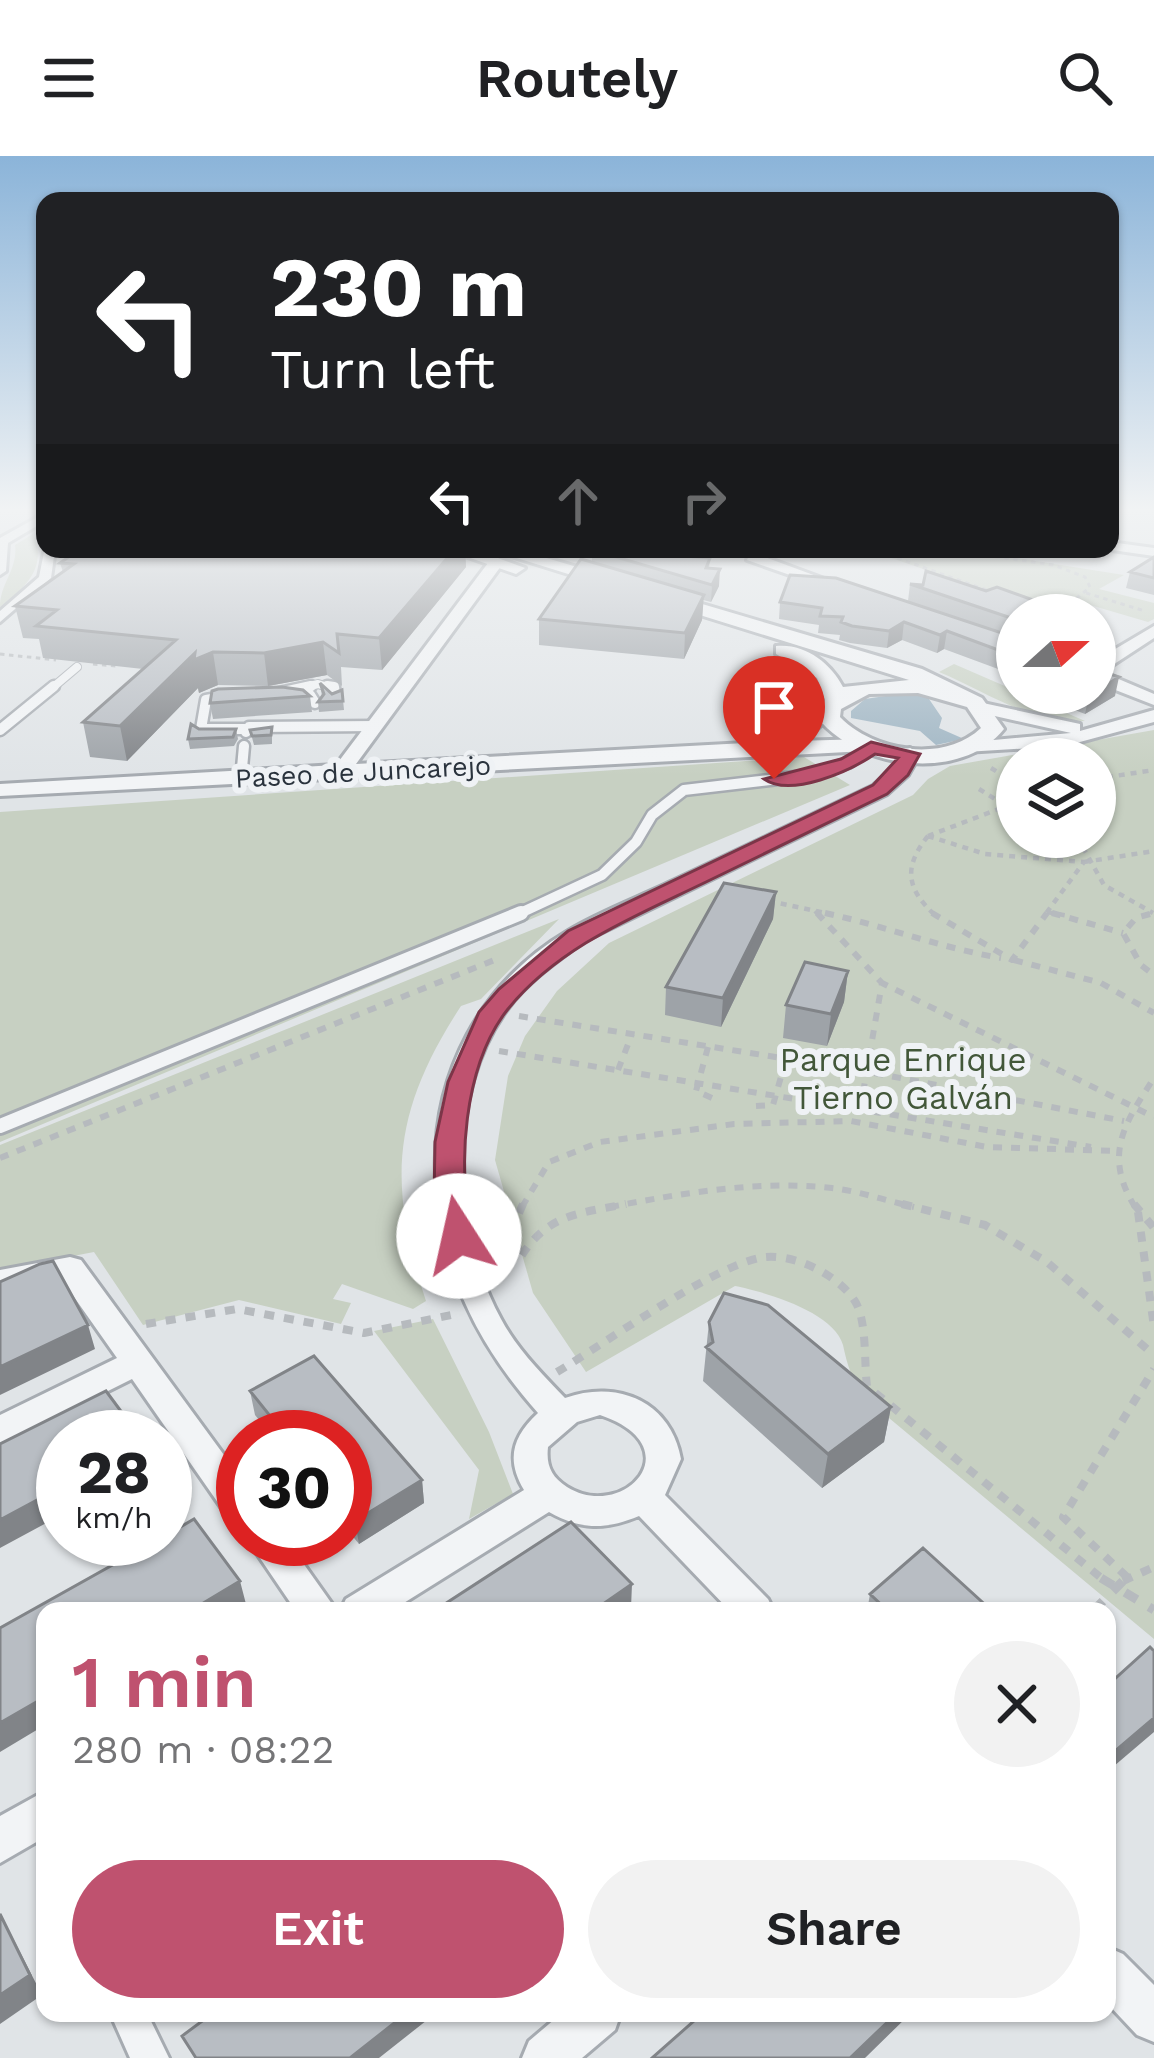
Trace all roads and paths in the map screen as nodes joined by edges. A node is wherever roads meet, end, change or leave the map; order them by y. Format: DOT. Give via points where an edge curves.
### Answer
graph roads {
  1 [pos="468,599"];
  2 [pos="636,599"];
  3 [pos="657,599"];
  4 [pos="1104,599"];
  5 [pos="1154,614"];
  6 [pos="1154,631"];
  7 [pos="1116,658"];
  8 [pos="77,667"];
  9 [pos="1116,683"];
  10 [pos="335,694"];
  11 [pos="243,700"];
  12 [pos="272,700"];
  13 [pos="1154,700"];
  14 [pos="974,703"];
  15 [pos="833,704"];
  16 [pos="315,713"];
  17 [pos="292,714"];
  18 [pos="1154,716"];
  19 [pos="375,726"];
  20 [pos="0,730"];
  21 [pos="1101,731"];
  22 [pos="244,746"];
  23 [pos="868,746"];
  24 [pos="972,748"];
  25 [pos="726,749"];
  26 [pos="910,754"];
  27 [pos="1154,770"];
  28 [pos="339,774"];
  29 [pos="1116,776"];
  30 [pos="241,779"];
  31 [pos="979,789"];
  32 [pos="0,790"];
  33 [pos="996,800"];
  34 [pos="996,810"];
  35 [pos="928,836"];
  36 [pos="1154,851"];
  37 [pos="1083,858"];
  38 [pos="1084,862"];
  39 [pos="749,897"];
  40 [pos="814,911"];
  41 [pos="1047,912"];
  42 [pos="1153,914"];
  43 [pos="1123,933"];
  44 [pos="496,958"];
  45 [pos="1012,960"];
  46 [pos="1154,975"];
  47 [pos="882,983"];
  48 [pos="492,1012"];
  49 [pos="1154,1013"];
  50 [pos="632,1034"];
  51 [pos="708,1047"];
  52 [pos="476,1048"];
  53 [pos="787,1059"];
  54 [pos="574,1064"];
  55 [pos="618,1071"];
  56 [pos="868,1072"];
  57 [pos="571,1074"];
  58 [pos="1154,1078"];
  59 [pos="698,1084"];
  60 [pos="777,1096"];
  61 [pos="712,1098"];
  62 [pos="756,1106"];
  63 [pos="1135,1108"];
  64 [pos="860,1110"];
  65 [pos="1154,1117"];
  66 [pos="1124,1121"];
  67 [pos="0,1126"];
  68 [pos="963,1126"];
  69 [pos="960,1142"];
  70 [pos="1118,1151"];
  71 [pos="0,1159"];
  72 [pos="1138,1212"];
  73 [pos="1154,1224"];
  74 [pos="0,1281"];
  75 [pos="480,1309"];
  76 [pos="1154,1327"];
  77 [pos="113,1331"];
  78 [pos="1154,1354"];
  79 [pos="135,1363"];
  80 [pos="1154,1369"];
  81 [pos="545,1399"];
  82 [pos="0,1431"];
  83 [pos="216,1472"];
  84 [pos="548,1494"];
  85 [pos="644,1498"];
  86 [pos="285,1566"];
  87 [pos="1154,1567"];
  88 [pos="1127,1576"];
  89 [pos="1116,1590"];
  90 [pos="311,1602"];
  91 [pos="374,1602"];
  92 [pos="746,1602"];
  93 [pos="1103,1602"];
  94 [pos="1154,1610"];
  95 [pos="1116,1979"];
  96 [pos="1154,2018"];
  97 [pos="132,2022"];
  98 [pos="588,2022"];
  99 [pos="150,2058"];
  100 [pos="546,2058"];
  1 -- 19 [label="street"];
  2 -- 15 [label="street" via="795,653 834,685"];
  3 -- 14 [label="street" via="914,674"];
  4 -- 5 [label="path"];
  6 -- 7 [label="street"];
  8 -- 20 [label="lane"];
  9 -- 13 [label="street"];
  10 -- 12 [label="lane" via="326,683"];
  11 -- 17 [label="lane" via="212,697 201,729 246,730"];
  12 -- 16 [label="lane" via="310,695"];
  12 -- 17 [label="lane" via="292,700"];
  14 -- 15 [label="street" via="892,685 850,692"];
  14 -- 21 [label="street"];
  14 -- 24 [label="street" via="993,729"];
  15 -- 23 [label="street" via="836,729"];
  15 -- 25 [label="street, Paseo de Juncarejo" via="802,732"];
  16 -- 17 [label="lane"];
  16 -- 19 [label="lane"];
  18 -- 21 [label="street"];
  19 -- 28 [label="street"];
  21 -- 24 [label="street"];
  22 -- 30 [label="lane"];
  23 -- 25 [label="street, Paseo de Juncarejo"];
  23 -- 26 [label="street"];
  23 -- 67 [label="lane" via="812,775 684,790 602,875"];
  24 -- 26 [label="street"];
  25 -- 28 [label="street, Paseo de Juncarejo"];
  26 -- 48 [label="street" via="880,790 576,936"];
  27 -- 29 [label="path"];
  28 -- 30 [label="street, Paseo de Juncarejo"];
  30 -- 32 [label="street, Paseo de Juncarejo"];
  31 -- 33 [label="path"];
  34 -- 35 [label="path"];
  35 -- 38 [label="path" via="985,854"];
  35 -- 45 [label="path" via="910,860 918,902"];
  36 -- 38 [label="path"];
  37 -- 38 [label="path"];
  38 -- 41 [label="path"];
  38 -- 42 [label="path" via="1114,896"];
  39 -- 40 [label="path"];
  40 -- 45 [label="path"];
  40 -- 47 [label="path"];
  41 -- 43 [label="path"];
  41 -- 45 [label="path"];
  42 -- 43 [label="path"];
  43 -- 46 [label="path"];
  44 -- 71 [label="path"];
  45 -- 49 [label="path" via="1101,983"];
  47 -- 56 [label="path"];
  47 -- 63 [label="path"];
  48 -- 50 [label="path"];
  48 -- 52 [label="street"];
  50 -- 51 [label="path"];
  50 -- 55 [label="path"];
  51 -- 53 [label="path"];
  51 -- 59 [label="path"];
  52 -- 54 [label="path"];
  52 -- 75 [label="street" via="449,1142 449,1199"];
  53 -- 56 [label="path"];
  53 -- 60 [label="path"];
  54 -- 55 [label="path"];
  54 -- 57 [label="path"];
  55 -- 59 [label="path"];
  56 -- 64 [label="path"];
  56 -- 66 [label="path"];
  58 -- 63 [label="path"];
  59 -- 60 [label="path"];
  59 -- 61 [label="path"];
  60 -- 62 [label="path" via="773,1106"];
  60 -- 64 [label="path"];
  63 -- 65 [label="path"];
  63 -- 66 [label="path"];
  64 -- 68 [label="path"];
  66 -- 70 [label="path"];
  68 -- 69 [label="path"];
  68 -- 70 [label="path"];
  69 -- 70 [label="path"];
  69 -- 78 [label="path" via="851,1121 715,1125 600,1142 549,1162 513,1228 520,1258 538,1230 581,1214 700,1190 836,1187 985,1225 1047,1262"];
  70 -- 72 [label="path" via="1122,1185"];
  72 -- 73 [label="path"];
  72 -- 76 [label="path"];
  74 -- 77 [label="street" via="70,1268"];
  75 -- 77 [label="path" via="364,1333 237,1309"];
  75 -- 81 [label="street"];
  77 -- 79 [label="street"];
  79 -- 82 [label="street"];
  79 -- 83 [label="street"];
  80 -- 88 [label="path" via="1063,1517"];
  81 -- 84 [label="street" via="532,1442 536,1478"];
  81 -- 85 [label="street" via="641,1414 664,1446 665,1465"];
  81 -- 89 [label="path" via="728,1269 788,1258 832,1279 857,1305 867,1387"];
  84 -- 85 [label="street" via="606,1512"];
  84 -- 91 [label="street"];
  85 -- 92 [label="street"];
  86 -- 90 [label="street"];
  87 -- 88 [label="path"];
  88 -- 89 [label="path"];
  89 -- 93 [label="path"];
  89 -- 94 [label="path"];
  95 -- 96 [label="street"];
  97 -- 99 [label="street"];
  98 -- 100 [label="street"];
}
